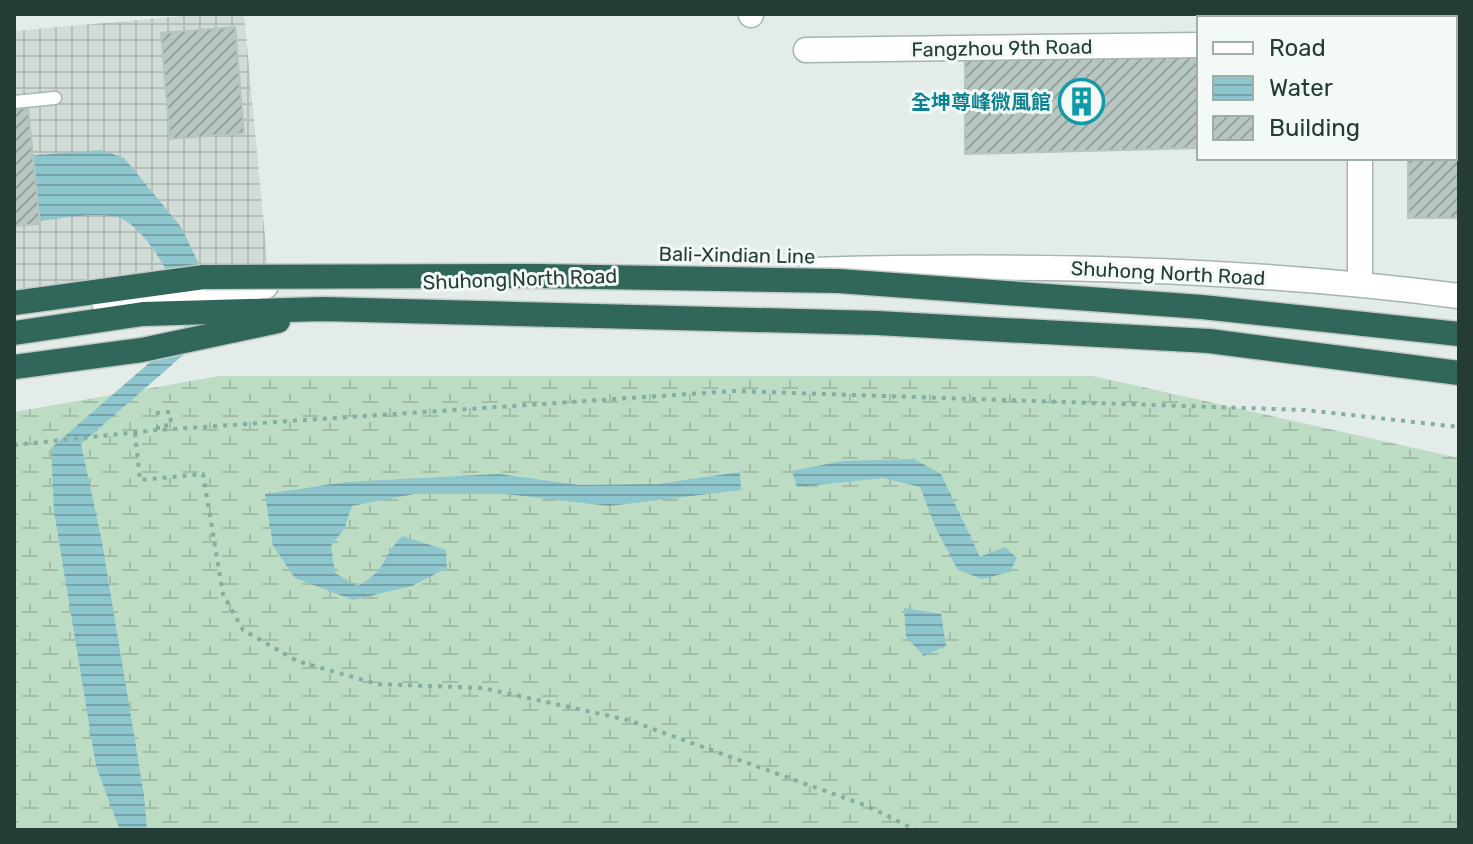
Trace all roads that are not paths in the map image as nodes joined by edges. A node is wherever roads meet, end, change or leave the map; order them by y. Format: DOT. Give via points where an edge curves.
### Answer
graph roads {
  1 [pos="1197,45"];
  2 [pos="806,50"];
  3 [pos="55,98"];
  4 [pos="14,102"];
  5 [pos="1360,160"];
  6 [pos="204,277"];
  7 [pos="1360,283"];
  8 [pos="14,287"];
  9 [pos="1459,296"];
  10 [pos="14,303"];
  11 [pos="323,309"];
  12 [pos="14,312"];
  13 [pos="14,333"];
  14 [pos="1459,334"];
  15 [pos="14,367"];
  16 [pos="1459,373"];
  1 -- 2 [label="street, Fangzhou 9th Road"];
  3 -- 4 [label="lane"];
  5 -- 7 [label="street"];
  6 -- 8 [label="highway"];
  6 -- 10 [label="highway, Bali-Xindian Line"];
  6 -- 14 [label="highway, Bali-Xindian Line, bridge" via="838,281 1202,307"];
  7 -- 9 [label="street, Shuhong North Road"];
  7 -- 12 [label="street, Shuhong North Road" via="923,267 299,283"];
  11 -- 13 [label="highway" via="143,314"];
  11 -- 15 [label="highway" via="142,350"];
  11 -- 16 [label="highway" via="956,327 1209,341"];
}
